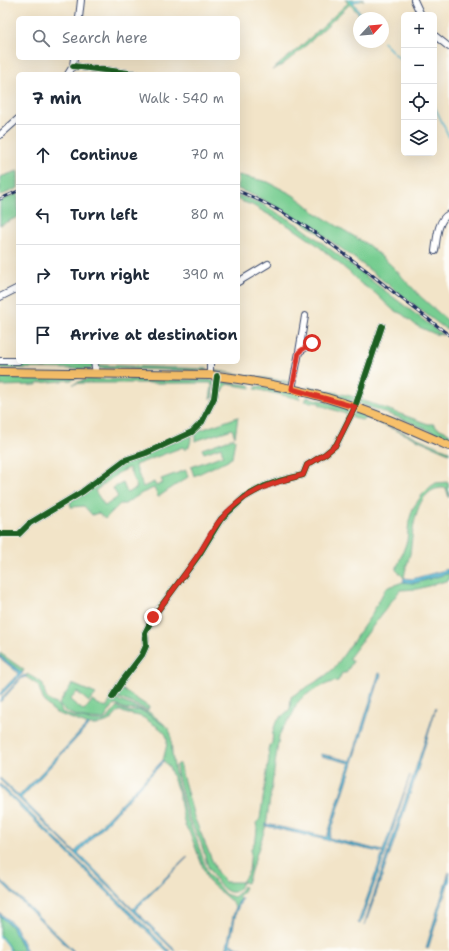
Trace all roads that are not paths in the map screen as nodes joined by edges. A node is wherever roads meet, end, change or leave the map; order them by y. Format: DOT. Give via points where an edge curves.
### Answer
graph roads {
  1 [pos="81,0"];
  2 [pos="414,0"];
  3 [pos="420,12"];
  4 [pos="79,16"];
  5 [pos="437,37"];
  6 [pos="449,47"];
  7 [pos="74,60"];
  8 [pos="73,66"];
  9 [pos="69,72"];
  10 [pos="120,72"];
  11 [pos="16,121"];
  12 [pos="0,135"];
  13 [pos="449,214"];
  14 [pos="435,251"];
  15 [pos="268,264"];
  16 [pos="240,281"];
  17 [pos="16,289"];
  18 [pos="0,297"];
  19 [pos="305,316"];
  20 [pos="382,326"];
  21 [pos="312,343"];
  22 [pos="299,352"];
  23 [pos="0,361"];
  24 [pos="16,361"];
  25 [pos="94,364"];
  26 [pos="210,364"];
  27 [pos="0,372"];
  28 [pos="96,373"];
  29 [pos="213,375"];
  30 [pos="292,389"];
  31 [pos="355,407"];
  32 [pos="449,446"];
  33 [pos="0,534"];
  34 [pos="112,697"];
  1 -- 4 [label="street"];
  2 -- 3 [label="street"];
  5 -- 6 [label="street"];
  7 -- 8 [label="street"];
  8 -- 9 [label="street"];
  8 -- 10 [label="street"];
  11 -- 12 [label="street"];
  13 -- 14 [label="street" via="443,217"];
  15 -- 16 [label="street"];
  17 -- 18 [label="street"];
  19 -- 22 [label="street"];
  20 -- 31 [label="street"];
  21 -- 22 [label="street"];
  22 -- 30 [label="street"];
  23 -- 24 [label="street"];
  25 -- 28 [label="street"];
  26 -- 29 [label="street"];
  27 -- 28 [label="main road"];
  28 -- 29 [label="main road"];
  29 -- 30 [label="main road"];
  29 -- 33 [label="street" via="214,398 202,422 192,432 125,460 82,492 30,523 18,534"];
  30 -- 31 [label="main road"];
  31 -- 32 [label="main road"];
  31 -- 34 [label="street" via="336,445 307,465 303,475 265,486 245,497 221,519 153,617 146,633 146,646 142,655"];
}
